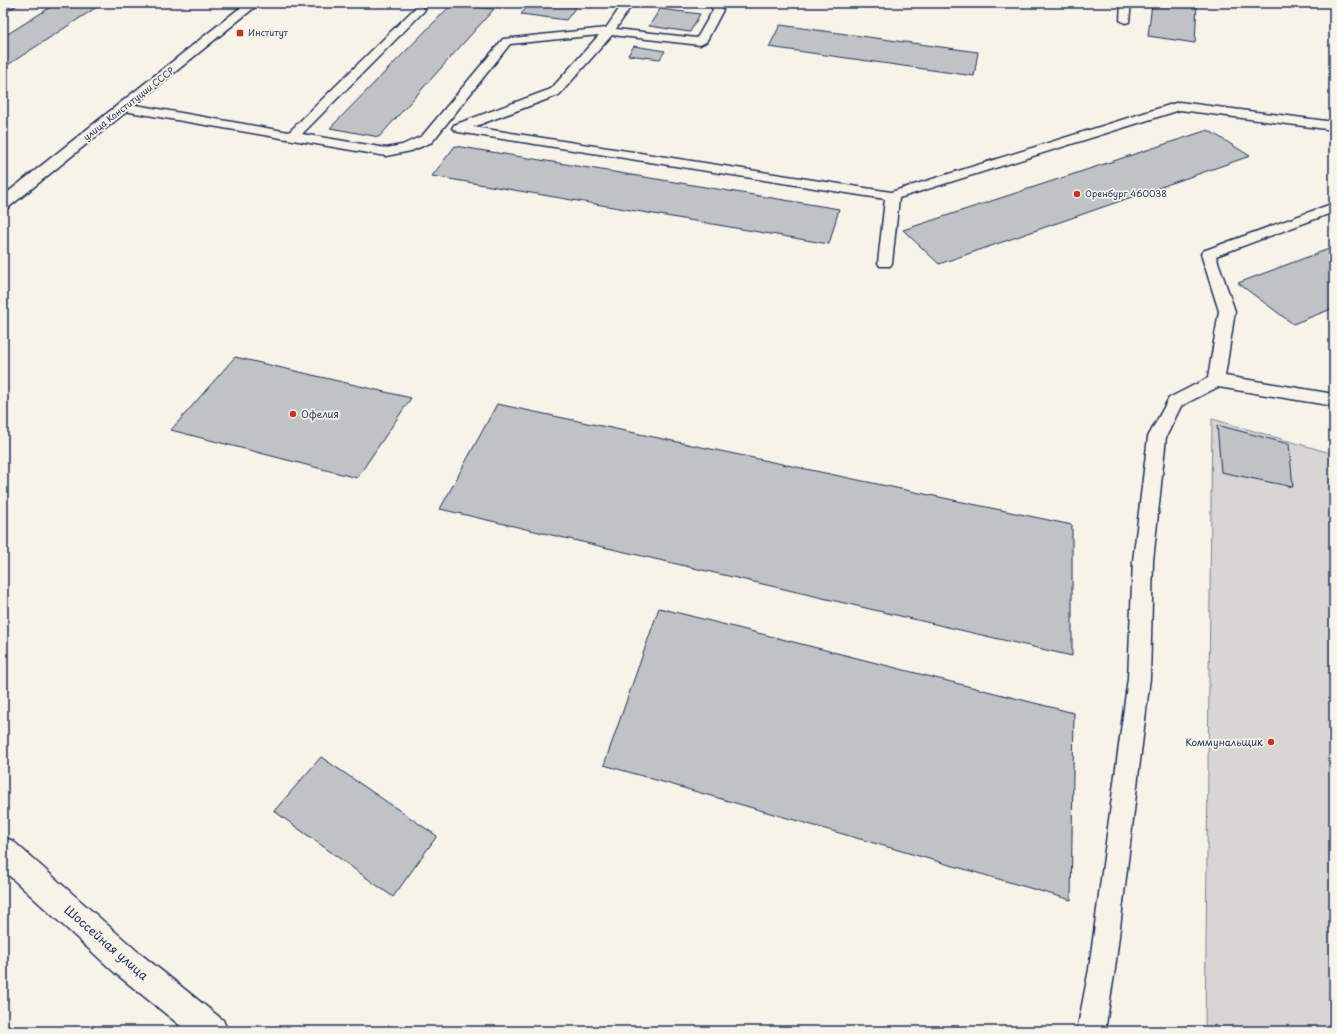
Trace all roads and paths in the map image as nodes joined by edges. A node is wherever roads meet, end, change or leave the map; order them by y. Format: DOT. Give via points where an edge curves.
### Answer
graph roads {
  1 [pos="14,3"];
  2 [pos="254,3"];
  3 [pos="628,3"];
  4 [pos="714,3"];
  5 [pos="1126,3"];
  6 [pos="3,9"];
  7 [pos="420,10"];
  8 [pos="1125,20"];
  9 [pos="515,30"];
  10 [pos="609,32"];
  11 [pos="506,41"];
  12 [pos="124,107"];
  13 [pos="1334,126"];
  14 [pos="458,128"];
  15 [pos="291,137"];
  16 [pos="427,139"];
  17 [pos="892,196"];
  18 [pos="3,204"];
  19 [pos="1334,207"];
  20 [pos="885,263"];
  21 [pos="1216,381"];
  22 [pos="1334,400"];
  23 [pos="3,851"];
  24 [pos="212,1031"];
  25 [pos="1091,1031"];
  1 -- 6 [label="lane"];
  2 -- 12 [label="street, улица Конституции СССР"];
  3 -- 10 [label="lane"];
  4 -- 10 [label="lane" via="718,10 700,42"];
  5 -- 8 [label="lane"];
  7 -- 15 [label="lane"];
  9 -- 11 [label="lane"];
  10 -- 11 [label="lane"];
  10 -- 14 [label="lane" via="555,92"];
  11 -- 16 [label="lane"];
  12 -- 15 [label="lane"];
  12 -- 18 [label="street, улица Конституции СССР"];
  13 -- 17 [label="lane" via="1179,106"];
  14 -- 16 [label="lane"];
  14 -- 17 [label="lane"];
  15 -- 16 [label="lane" via="386,152 406,148"];
  17 -- 20 [label="lane"];
  19 -- 21 [label="lane" via="1208,254 1227,311"];
  21 -- 22 [label="lane"];
  21 -- 25 [label="lane" via="1175,402 1157,437 1143,561 1139,678 1102,969"];
  23 -- 24 [label="street, Шоссейная улица" via="126,962"];
}
